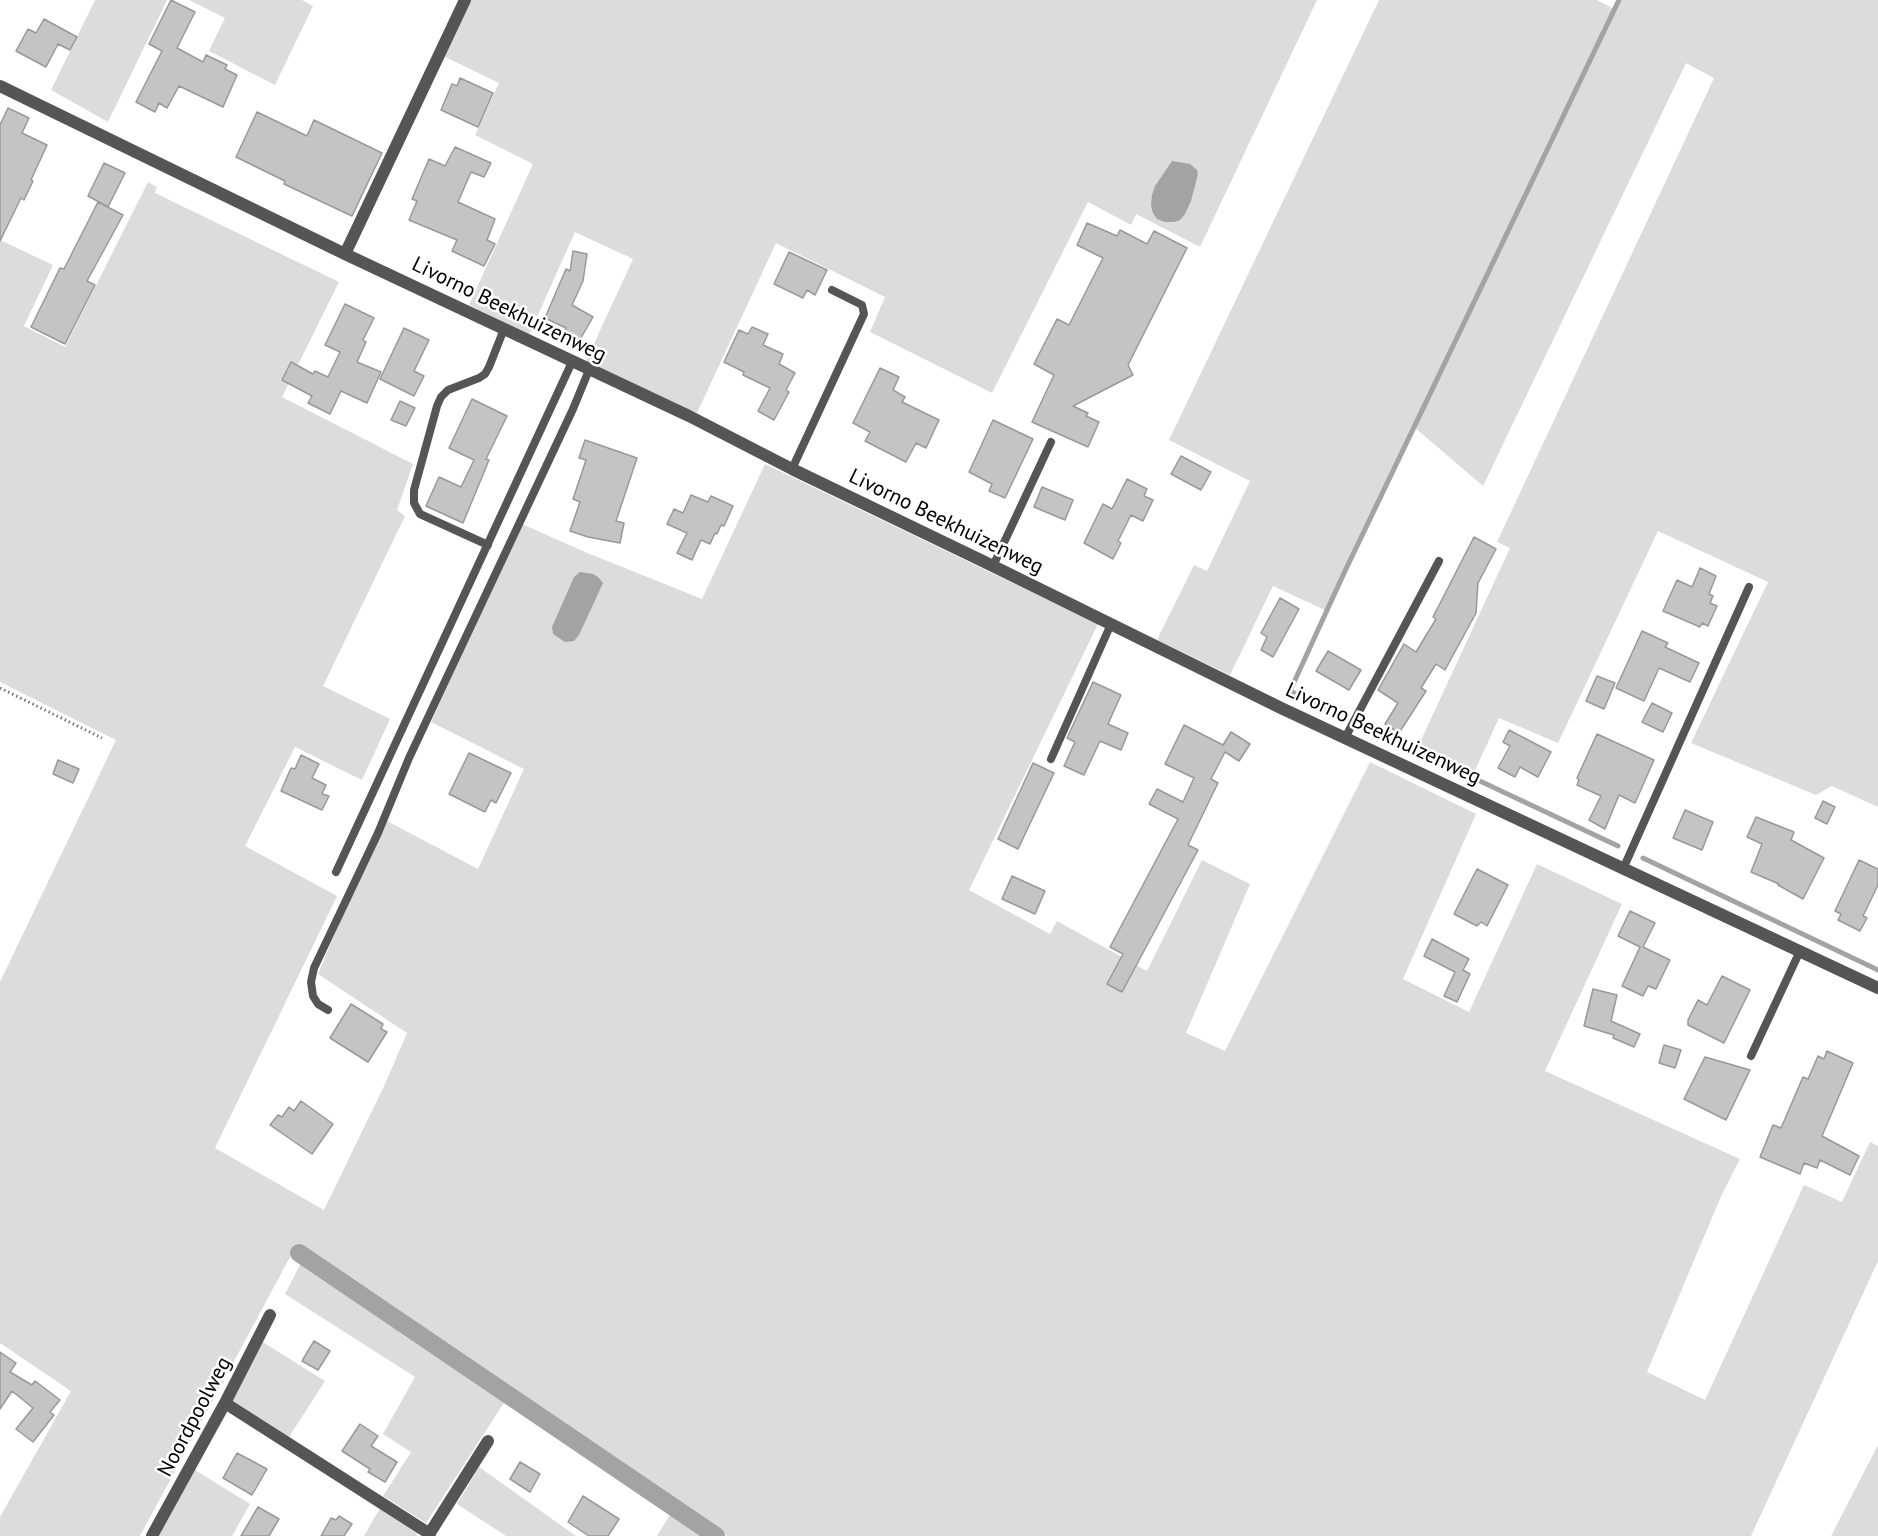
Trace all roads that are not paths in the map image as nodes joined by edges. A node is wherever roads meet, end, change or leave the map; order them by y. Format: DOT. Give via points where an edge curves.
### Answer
graph roads {
  1 [pos="465,0"];
  2 [pos="0,86"];
  3 [pos="345,254"];
  4 [pos="832,290"];
  5 [pos="504,329"];
  6 [pos="572,362"];
  7 [pos="589,370"];
  8 [pos="1051,442"];
  9 [pos="792,469"];
  10 [pos="488,545"];
  11 [pos="1439,561"];
  12 [pos="993,566"];
  13 [pos="1749,587"];
  14 [pos="1111,624"];
  15 [pos="1345,738"];
  16 [pos="1051,759"];
  17 [pos="1623,868"];
  18 [pos="336,872"];
  19 [pos="1800,951"];
  20 [pos="1878,988"];
  21 [pos="328,1010"];
  22 [pos="1751,1056"];
  23 [pos="270,1315"];
  24 [pos="225,1403"];
  25 [pos="488,1441"];
  26 [pos="429,1535"];
  27 [pos="152,1536"];
  1 -- 3 [label="street"];
  2 -- 3 [label="street, Livorno Beekhuizenweg"];
  3 -- 5 [label="street, Livorno Beekhuizenweg"];
  4 -- 9 [label="lane" via="862,305 864,314"];
  5 -- 6 [label="street, Livorno Beekhuizenweg"];
  5 -- 10 [label="lane" via="485,374 441,397 414,490 414,503 420,514"];
  6 -- 7 [label="street, Livorno Beekhuizenweg"];
  6 -- 10 [label="lane"];
  7 -- 9 [label="street, Livorno Beekhuizenweg"];
  7 -- 21 [label="lane" via="314,968 313,996 318,1005"];
  8 -- 12 [label="lane"];
  9 -- 12 [label="street, Livorno Beekhuizenweg"];
  10 -- 18 [label="lane"];
  11 -- 15 [label="lane"];
  12 -- 14 [label="street, Livorno Beekhuizenweg"];
  13 -- 17 [label="lane"];
  14 -- 15 [label="street, Livorno Beekhuizenweg"];
  14 -- 16 [label="lane"];
  15 -- 17 [label="street, Livorno Beekhuizenweg"];
  17 -- 19 [label="street, Livorno Beekhuizenweg"];
  19 -- 20 [label="street, Livorno Beekhuizenweg"];
  19 -- 22 [label="lane"];
  23 -- 24 [label="street, Noordpoolweg"];
  24 -- 26 [label="street"];
  24 -- 27 [label="street, Noordpoolweg"];
  25 -- 26 [label="street"];
}
